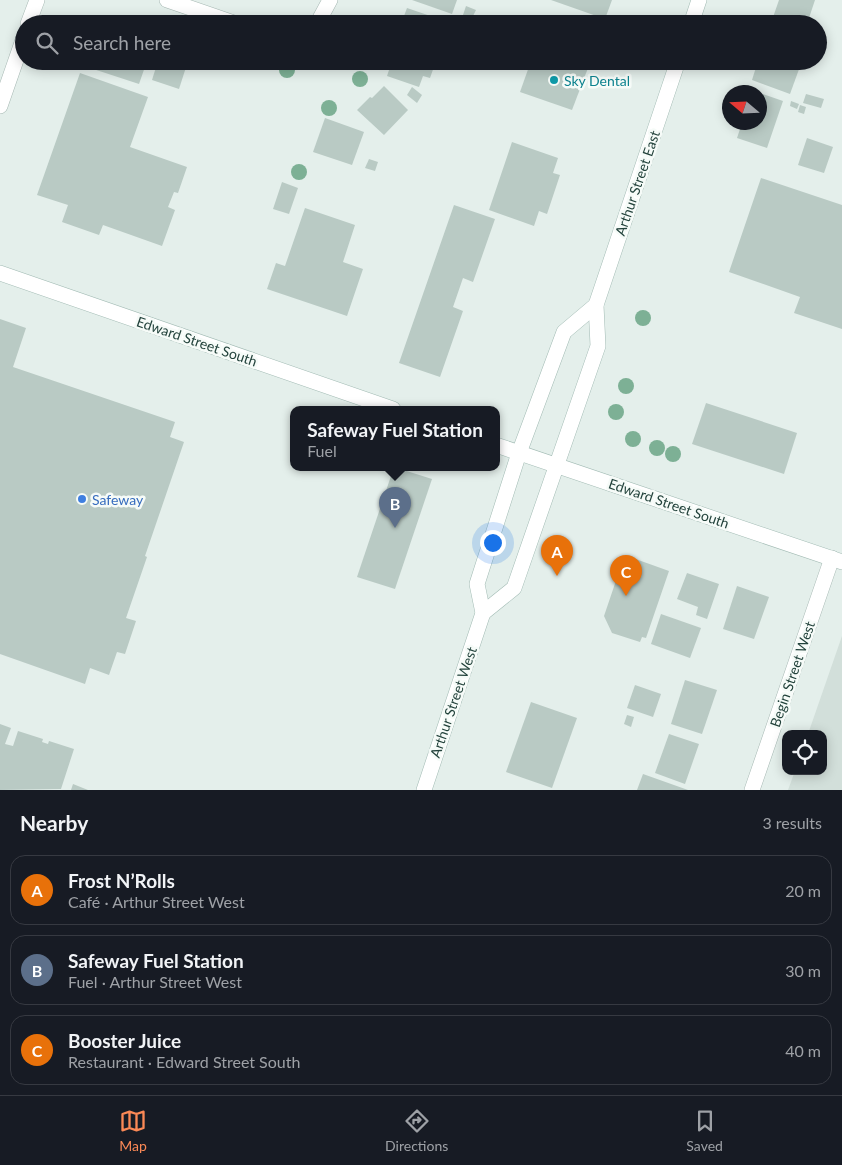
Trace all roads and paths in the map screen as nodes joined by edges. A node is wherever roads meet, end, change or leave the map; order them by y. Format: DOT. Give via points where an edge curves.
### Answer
graph roads {
  1 [pos="37,0"];
  2 [pos="168,0"];
  3 [pos="330,0"];
  4 [pos="699,0"];
  5 [pos="31,15"];
  6 [pos="211,15"];
  7 [pos="322,15"];
  8 [pos="694,15"];
  9 [pos="15,63"];
  10 [pos="675,70"];
  11 [pos="0,106"];
  12 [pos="0,273"];
  13 [pos="596,305"];
  14 [pos="384,406"];
  15 [pos="500,446"];
  16 [pos="519,453"];
  17 [pos="557,465"];
  18 [pos="837,560"];
  19 [pos="483,613"];
  20 [pos="424,790"];
  21 [pos="752,790"];
  1 -- 5 [label="main road"];
  2 -- 6 [label="main road"];
  3 -- 7 [label="main road"];
  4 -- 8 [label="main road"];
  9 -- 11 [label="main road"];
  10 -- 13 [label="main road, Arthur Street East"];
  12 -- 14 [label="main road, Edward Street South"];
  13 -- 16 [label="main road" via="564,332"];
  13 -- 17 [label="main road, Arthur Street East" via="598,346"];
  15 -- 16 [label="main road, Edward Street South"];
  16 -- 17 [label="main road, Edward Street South"];
  16 -- 19 [label="main road" via="476,584"];
  17 -- 18 [label="main road, Edward Street South"];
  17 -- 19 [label="main road" via="514,588"];
  18 -- 21 [label="main road, Begin Street West"];
  19 -- 20 [label="main road, Arthur Street West"];
}
